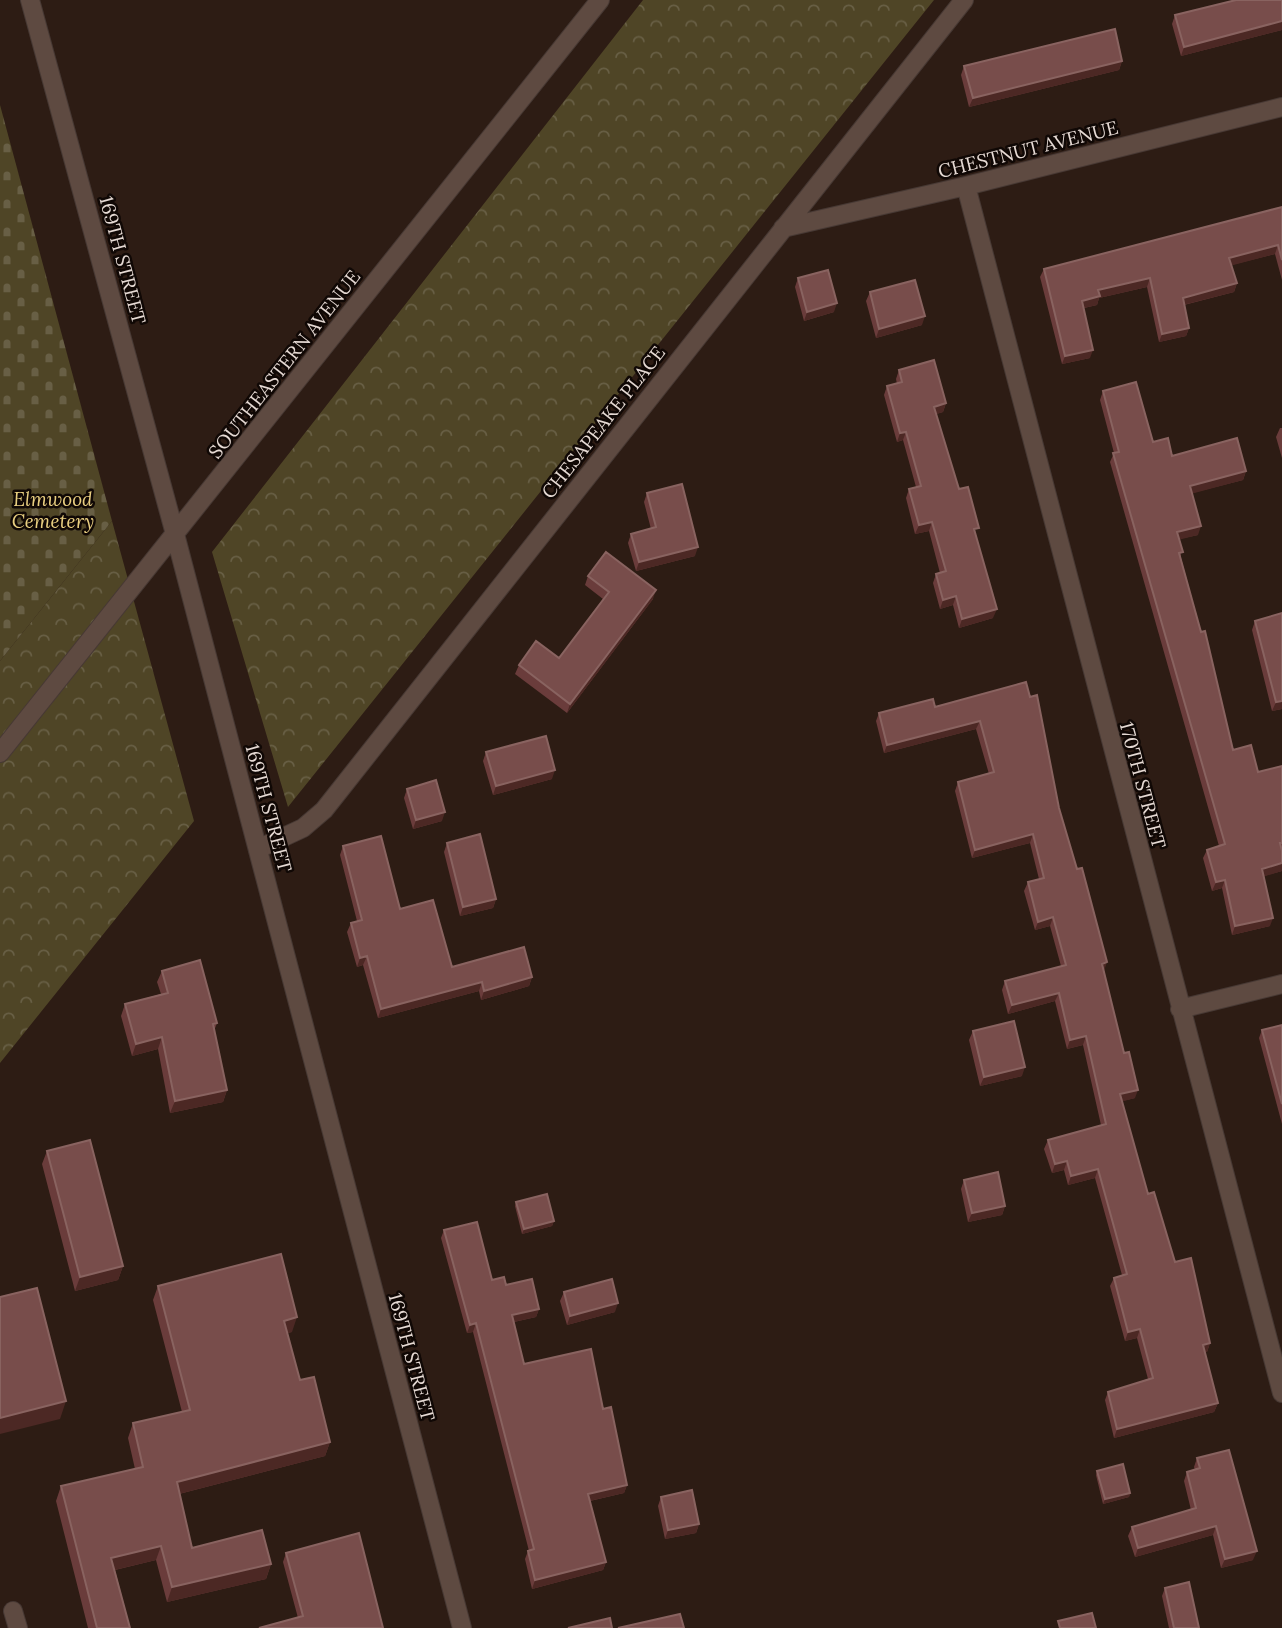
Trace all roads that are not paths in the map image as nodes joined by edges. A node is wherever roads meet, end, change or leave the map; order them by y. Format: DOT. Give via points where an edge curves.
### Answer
graph roads {
  1 [pos="30,0"];
  2 [pos="600,0"];
  3 [pos="964,0"];
  4 [pos="1282,107"];
  5 [pos="966,187"];
  6 [pos="783,228"];
  7 [pos="175,534"];
  8 [pos="0,753"];
  9 [pos="258,849"];
  10 [pos="1282,984"];
  11 [pos="1180,1009"];
  12 [pos="1282,1393"];
  13 [pos="462,1628"];
  1 -- 7 [label="street, 169TH STREET"];
  2 -- 7 [label="street, SOUTHEASTERN AVENUE"];
  3 -- 6 [label="street, CHESAPEAKE PLACE"];
  4 -- 5 [label="street, CHESTNUT AVENUE"];
  5 -- 6 [label="street, CHESTNUT AVENUE"];
  5 -- 11 [label="street, 170TH STREET"];
  6 -- 9 [label="street, CHESAPEAKE PLACE" via="324,810 303,828"];
  7 -- 8 [label="street, SOUTHEASTERN AVENUE"];
  7 -- 9 [label="street, 169TH STREET"];
  9 -- 13 [label="street, 169TH STREET"];
  10 -- 11 [label="street"];
  11 -- 12 [label="street, 170TH STREET"];
}
